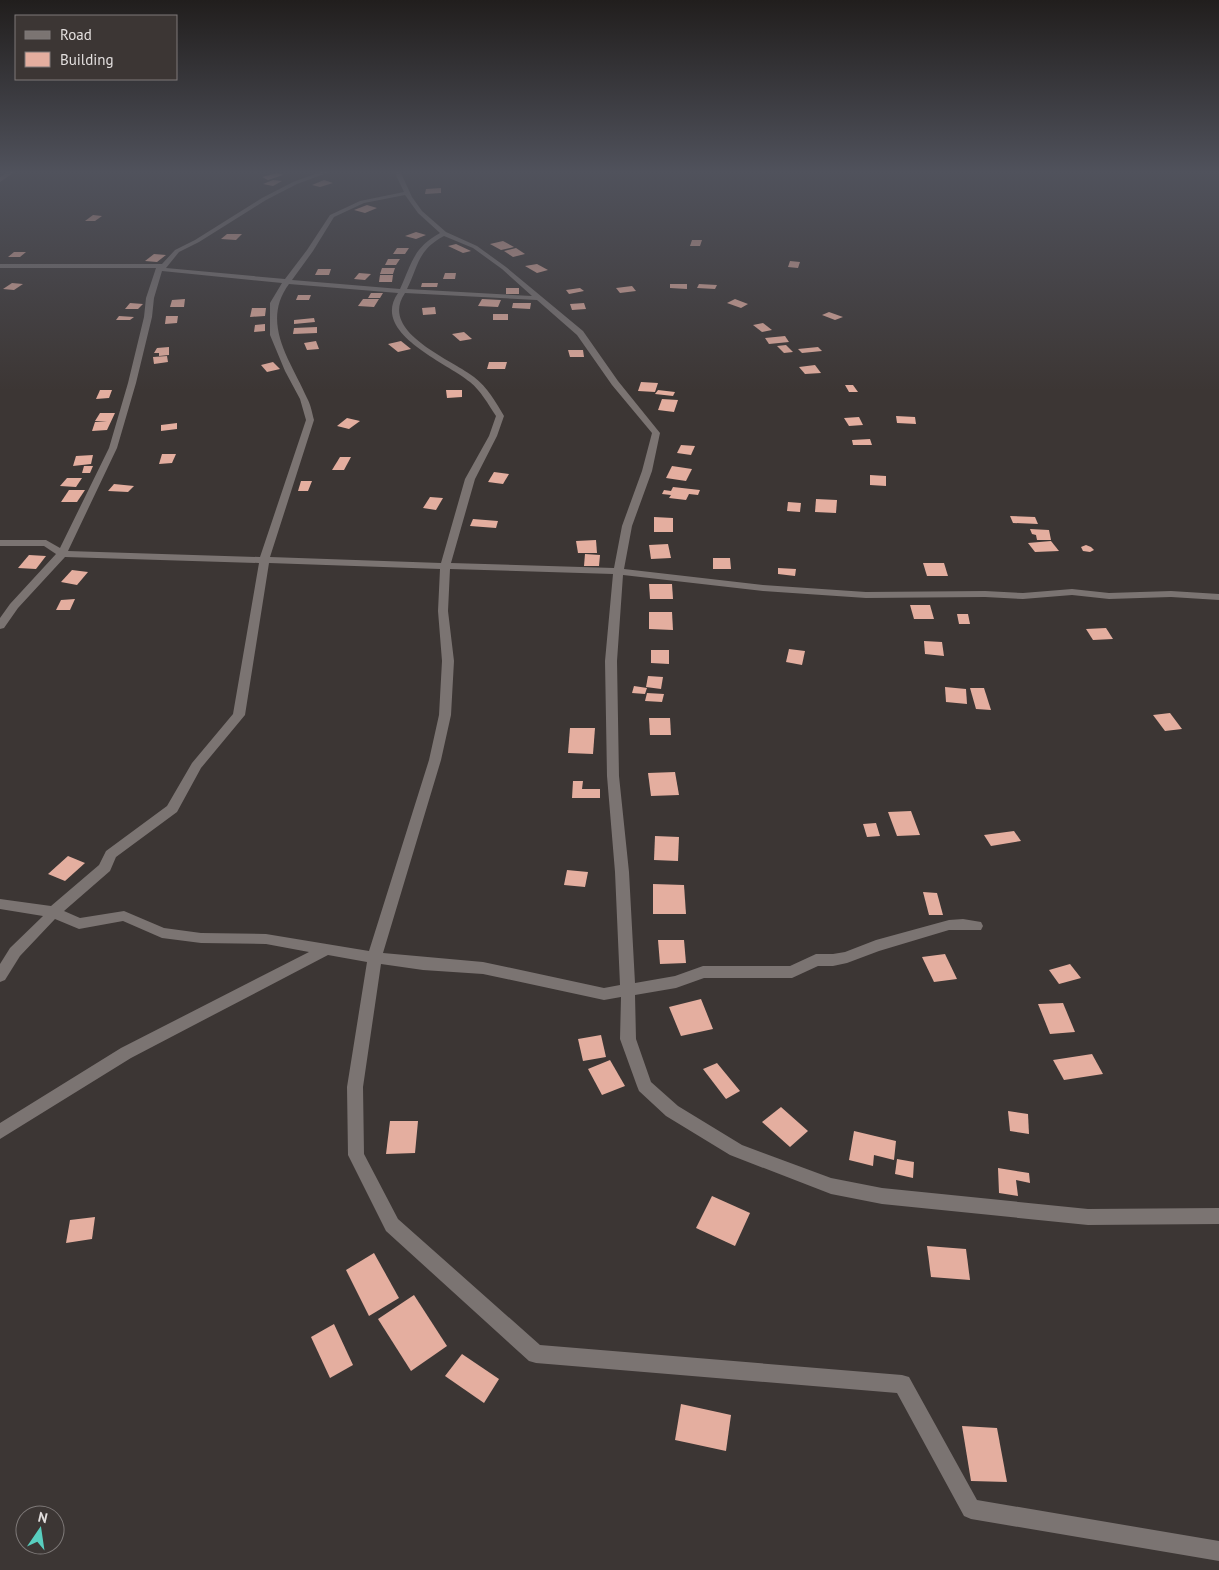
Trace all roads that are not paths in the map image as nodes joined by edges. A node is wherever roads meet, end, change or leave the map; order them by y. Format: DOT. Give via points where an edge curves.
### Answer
graph roads {
  1 [pos="190,244"];
  2 [pos="314,244"];
  3 [pos="426,244"];
  4 [pos="468,244"];
  5 [pos="0,266"];
  6 [pos="162,267"];
  7 [pos="286,282"];
  8 [pos="405,290"];
  9 [pos="537,298"];
  10 [pos="0,543"];
  11 [pos="62,554"];
  12 [pos="264,561"];
  13 [pos="445,567"];
  14 [pos="618,571"];
  15 [pos="1219,597"];
  16 [pos="0,626"];
  17 [pos="0,904"];
  18 [pos="53,912"];
  19 [pos="976,926"];
  20 [pos="328,948"];
  21 [pos="376,958"];
  22 [pos="0,976"];
  23 [pos="628,990"];
  24 [pos="0,1132"];
  25 [pos="1219,1216"];
  26 [pos="1219,1550"];
  1 -- 6 [label="street" via="177,250"];
  2 -- 7 [label="street"];
  3 -- 8 [label="street" via="416,255"];
  4 -- 9 [label="street" via="504,268"];
  5 -- 6 [label="street"];
  6 -- 7 [label="street"];
  6 -- 11 [label="street" via="150,298 132,383 113,448"];
  7 -- 8 [label="street"];
  7 -- 12 [label="street" via="274,303 274,335 304,399 310,420"];
  8 -- 9 [label="street"];
  8 -- 13 [label="street" via="395,302 396,317 407,333 430,354 466,374 486,392 500,416 470,479"];
  9 -- 14 [label="street" via="580,334 614,383 656,433 648,471 627,526"];
  10 -- 11 [label="street" via="46,543"];
  11 -- 12 [label="street"];
  11 -- 16 [label="street"];
  12 -- 13 [label="street"];
  12 -- 18 [label="street" via="239,714 196,766 172,810 112,854 105,868 93,880"];
  13 -- 14 [label="street"];
  13 -- 21 [label="street" via="443,611 448,661 445,715 435,760"];
  14 -- 15 [label="street" via="763,588 866,595 1023,596 1072,592 1109,596 1171,594"];
  14 -- 23 [label="street" via="611,661 612,758"];
  17 -- 18 [label="street"];
  18 -- 20 [label="street" via="79,924 124,916 162,933 201,938 266,939"];
  18 -- 22 [label="street" via="15,952"];
  19 -- 23 [label="street" via="949,925 847,957 816,960 792,972 703,972 676,982"];
  20 -- 21 [label="street"];
  20 -- 24 [label="street" via="126,1053"];
  21 -- 23 [label="street" via="484,968 604,994"];
  21 -- 26 [label="street" via="355,1086 356,1155 392,1224 536,1354 902,1384 971,1508"];
  23 -- 25 [label="street" via="628,1039 646,1086 672,1111 736,1150 831,1186 882,1196 1088,1216"];
}
